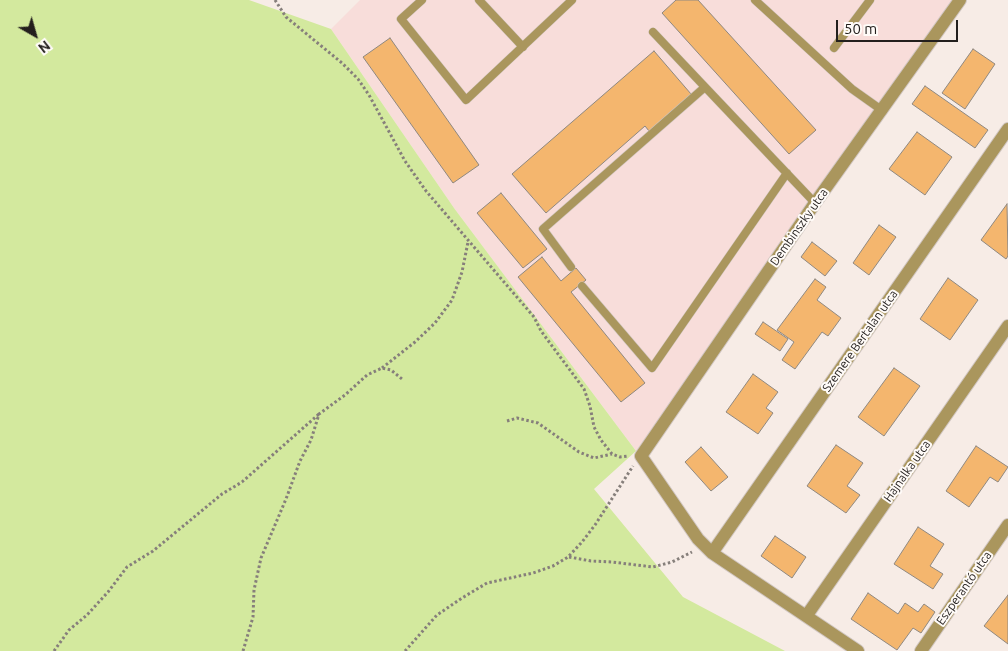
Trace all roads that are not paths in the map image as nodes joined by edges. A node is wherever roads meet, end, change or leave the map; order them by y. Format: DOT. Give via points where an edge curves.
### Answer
graph roads {
  1 [pos="422,0"];
  2 [pos="479,0"];
  3 [pos="572,0"];
  4 [pos="754,0"];
  5 [pos="870,0"];
  6 [pos="960,0"];
  7 [pos="653,32"];
  8 [pos="522,47"];
  9 [pos="834,48"];
  10 [pos="706,87"];
  11 [pos="883,111"];
  12 [pos="1008,129"];
  13 [pos="787,173"];
  14 [pos="815,203"];
  15 [pos="571,267"];
  16 [pos="582,286"];
  17 [pos="1008,326"];
  18 [pos="1008,525"];
  19 [pos="708,548"];
  20 [pos="807,615"];
  21 [pos="858,651"];
  22 [pos="921,651"];
  1 -- 8 [label="lane" via="401,19 466,100"];
  2 -- 8 [label="lane"];
  3 -- 8 [label="lane"];
  4 -- 11 [label="lane" via="852,88"];
  5 -- 9 [label="lane"];
  6 -- 11 [label="street, Dembinszky utca"];
  7 -- 10 [label="lane"];
  10 -- 13 [label="lane"];
  10 -- 15 [label="lane" via="543,229"];
  11 -- 14 [label="street, Dembinszky utca"];
  12 -- 19 [label="street, Szemere Bertalan utca"];
  13 -- 14 [label="lane"];
  13 -- 16 [label="lane" via="652,368"];
  14 -- 19 [label="street, Dembinszky utca" via="641,456"];
  17 -- 20 [label="street, Hajnalka utca"];
  18 -- 22 [label="street, Eszperantó utca"];
  19 -- 20 [label="street"];
  20 -- 21 [label="street"];
}
